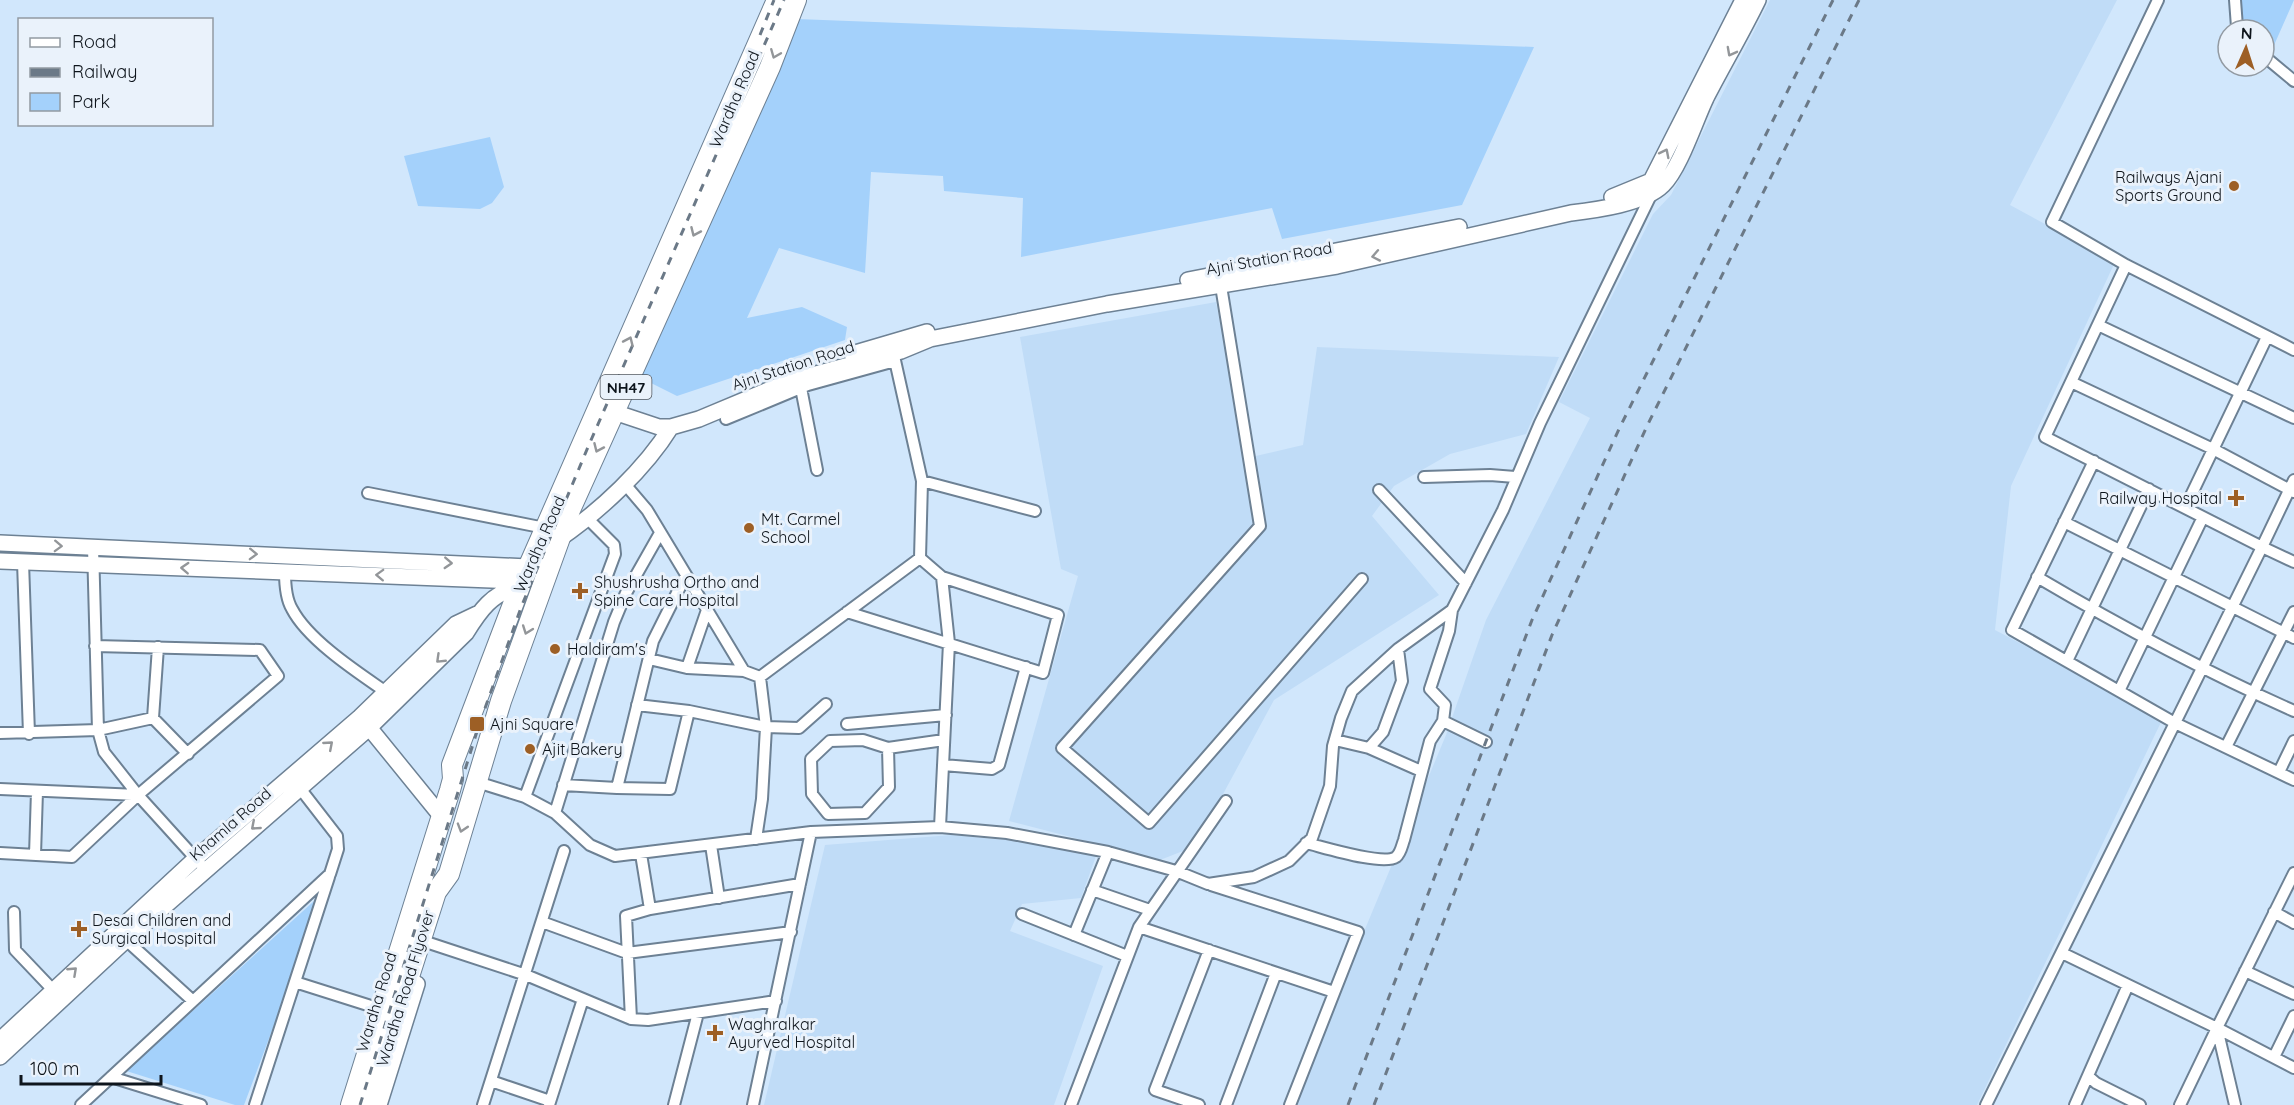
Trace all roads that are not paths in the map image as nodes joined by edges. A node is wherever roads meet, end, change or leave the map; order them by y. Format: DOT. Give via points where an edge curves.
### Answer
graph roads {
  1 [pos="777,0"];
  2 [pos="796,0"];
  3 [pos="1743,0"];
  4 [pos="1758,0"];
  5 [pos="2157,0"];
  6 [pos="2235,0"];
  7 [pos="2236,18"];
  8 [pos="2276,66"];
  9 [pos="2294,81"];
  10 [pos="1650,186"];
  11 [pos="2126,265"];
  12 [pos="1216,283"];
  13 [pos="2098,325"];
  14 [pos="2267,337"];
  15 [pos="2294,350"];
  16 [pos="893,352"];
  17 [pos="2071,382"];
  18 [pos="801,388"];
  19 [pos="2241,392"];
  20 [pos="608,406"];
  21 [pos="2294,418"];
  22 [pos="726,419"];
  23 [pos="680,423"];
  24 [pos="2214,449"];
  25 [pos="2094,461"];
  26 [pos="817,470"];
  27 [pos="1424,477"];
  28 [pos="1515,477"];
  29 [pos="922,481"];
  30 [pos="624,483"];
  31 [pos="2292,487"];
  32 [pos="2149,489"];
  33 [pos="1379,490"];
  34 [pos="368,493"];
  35 [pos="2186,508"];
  36 [pos="1035,511"];
  37 [pos="2203,517"];
  38 [pos="587,518"];
  39 [pos="2064,522"];
  40 [pos="552,533"];
  41 [pos="660,533"];
  42 [pos="0,543"];
  43 [pos="93,547"];
  44 [pos="2262,547"];
  45 [pos="2121,551"];
  46 [pos="920,558"];
  47 [pos="0,561"];
  48 [pos="23,562"];
  49 [pos="2294,562"];
  50 [pos="93,564"];
  51 [pos="285,572"];
  52 [pos="492,572"];
  53 [pos="686,575"];
  54 [pos="2173,576"];
  55 [pos="942,577"];
  56 [pos="2037,577"];
  57 [pos="523,579"];
  58 [pos="1362,579"];
  59 [pos="1466,583"];
  60 [pos="2233,606"];
  61 [pos="707,610"];
  62 [pos="1452,610"];
  63 [pos="2092,610"];
  64 [pos="847,612"];
  65 [pos="2294,612"];
  66 [pos="477,614"];
  67 [pos="2289,635"];
  68 [pos="2145,637"];
  69 [pos="950,643"];
  70 [pos="95,646"];
  71 [pos="158,647"];
  72 [pos="1398,649"];
  73 [pos="648,659"];
  74 [pos="2067,661"];
  75 [pos="1026,667"];
  76 [pos="2203,667"];
  77 [pos="687,668"];
  78 [pos="744,672"];
  79 [pos="760,677"];
  80 [pos="2119,691"];
  81 [pos="386,692"];
  82 [pos="2253,693"];
  83 [pos="826,704"];
  84 [pos="637,705"];
  85 [pos="689,711"];
  86 [pos="2294,711"];
  87 [pos="946,715"];
  88 [pos="153,718"];
  89 [pos="1443,721"];
  90 [pos="364,722"];
  91 [pos="2175,723"];
  92 [pos="848,724"];
  93 [pos="766,726"];
  94 [pos="98,730"];
  95 [pos="0,733"];
  96 [pos="29,734"];
  97 [pos="944,740"];
  98 [pos="1335,740"];
  99 [pos="2294,741"];
  100 [pos="1486,742"];
  101 [pos="2226,747"];
  102 [pos="888,748"];
  103 [pos="1369,748"];
  104 [pos="188,754"];
  105 [pos="452,765"];
  106 [pos="943,765"];
  107 [pos="1421,771"];
  108 [pos="2279,772"];
  109 [pos="2294,780"];
  110 [pos="477,782"];
  111 [pos="564,786"];
  112 [pos="299,787"];
  113 [pos="617,788"];
  114 [pos="0,789"];
  115 [pos="37,791"];
  116 [pos="138,795"];
  117 [pos="525,797"];
  118 [pos="1226,801"];
  119 [pos="437,811"];
  120 [pos="555,813"];
  121 [pos="842,814"];
  122 [pos="940,827"];
  123 [pos="843,831"];
  124 [pos="811,832"];
  125 [pos="756,839"];
  126 [pos="1306,843"];
  127 [pos="711,845"];
  128 [pos="564,851"];
  129 [pos="1108,852"];
  130 [pos="0,853"];
  131 [pos="642,854"];
  132 [pos="35,855"];
  133 [pos="200,864"];
  134 [pos="1176,871"];
  135 [pos="2294,873"];
  136 [pos="330,874"];
  137 [pos="449,874"];
  138 [pos="800,884"];
  139 [pos="1208,884"];
  140 [pos="1092,890"];
  141 [pos="719,898"];
  142 [pos="650,909"];
  143 [pos="1150,910"];
  144 [pos="14,912"];
  145 [pos="2274,912"];
  146 [pos="1022,914"];
  147 [pos="542,922"];
  148 [pos="2294,922"];
  149 [pos="1139,927"];
  150 [pos="790,932"];
  151 [pos="1074,935"];
  152 [pos="126,940"];
  153 [pos="429,943"];
  154 [pos="1209,950"];
  155 [pos="627,953"];
  156 [pos="2062,953"];
  157 [pos="1127,956"];
  158 [pos="2245,971"];
  159 [pos="1276,973"];
  160 [pos="526,975"];
  161 [pos="295,982"];
  162 [pos="2128,985"];
  163 [pos="53,990"];
  164 [pos="1334,992"];
  165 [pos="2294,994"];
  166 [pos="583,999"];
  167 [pos="193,1001"];
  168 [pos="776,1001"];
  169 [pos="374,1007"];
  170 [pos="698,1013"];
  171 [pos="2294,1016"];
  172 [pos="631,1019"];
  173 [pos="2217,1029"];
  174 [pos="0,1040"];
  175 [pos="0,1057"];
  176 [pos="2274,1057"];
  177 [pos="2294,1068"];
  178 [pos="2088,1076"];
  179 [pos="111,1077"];
  180 [pos="491,1081"];
  181 [pos="549,1103"];
  182 [pos="81,1105"];
  183 [pos="201,1105"];
  184 [pos="255,1105"];
  185 [pos="344,1105"];
  186 [pos="351,1105"];
  187 [pos="368,1105"];
  188 [pos="378,1105"];
  189 [pos="483,1105"];
  190 [pos="675,1105"];
  191 [pos="753,1105"];
  192 [pos="1071,1105"];
  193 [pos="1199,1105"];
  194 [pos="1226,1105"];
  195 [pos="1290,1105"];
  196 [pos="1986,1105"];
  197 [pos="2075,1105"];
  198 [pos="2140,1105"];
  199 [pos="2180,1105"];
  200 [pos="2235,1105"];
  20 -- 1 [label="highway, Wardha Road / NH47, one-way"];
  2 -- 20 [label="highway, Wardha Road / NH47, one-way" via="770,67"];
  10 -- 3 [label="street, one-way"];
  4 -- 10 [label="street, Ajni Station Road, one-way" via="1663,185"];
  5 -- 11 [label="street" via="2052,222"];
  6 -- 7 [label="street"];
  8 -- 9 [label="street"];
  10 -- 12 [label="street, Ajni Station Road" via="1605,208"];
  10 -- 28 [label="street"];
  11 -- 13 [label="street"];
  11 -- 14 [label="street"];
  12 -- 16 [label="street, Ajni Station Road" via="1004,323 930,339"];
  12 -- 58 [label="street" via="1260,526 1062,748 1149,823"];
  13 -- 17 [label="street"];
  13 -- 19 [label="street"];
  14 -- 15 [label="street"];
  14 -- 19 [label="street"];
  16 -- 18 [label="street"];
  16 -- 23 [label="street, Ajni Station Road" via="797,371"];
  16 -- 29 [label="street"];
  17 -- 24 [label="street"];
  17 -- 25 [label="street" via="2045,437"];
  18 -- 22 [label="street"];
  18 -- 26 [label="street"];
  19 -- 21 [label="street"];
  19 -- 24 [label="street"];
  20 -- 23 [label="street"];
  20 -- 40 [label="highway, Wardha Road / NH47"];
  23 -- 30 [label="street"];
  24 -- 31 [label="street"];
  24 -- 35 [label="street"];
  25 -- 32 [label="street"];
  25 -- 39 [label="street"];
  27 -- 28 [label="street"];
  28 -- 59 [label="street"];
  29 -- 36 [label="street"];
  29 -- 46 [label="street"];
  30 -- 38 [label="street"];
  30 -- 41 [label="street"];
  31 -- 44 [label="street"];
  32 -- 35 [label="street"];
  32 -- 45 [label="street"];
  33 -- 59 [label="street"];
  34 -- 40 [label="street"];
  35 -- 37 [label="street"];
  37 -- 44 [label="street"];
  37 -- 54 [label="street"];
  38 -- 40 [label="street"];
  38 -- 117 [label="street" via="614,545 615,554"];
  39 -- 45 [label="street"];
  39 -- 56 [label="street"];
  40 -- 57 [label="highway, Wardha Road / NH47"];
  40 -- 110 [label="highway, Wardha Road / NH47, one-way"];
  41 -- 53 [label="street"];
  41 -- 111 [label="street" via="614,622"];
  42 -- 43 [label="street, one-way"];
  43 -- 50 [label="street"];
  43 -- 52 [label="street, one-way"];
  44 -- 49 [label="street"];
  44 -- 60 [label="street"];
  45 -- 54 [label="street"];
  45 -- 63 [label="street"];
  46 -- 55 [label="street"];
  46 -- 64 [label="street"];
  47 -- 48 [label="street"];
  48 -- 50 [label="street"];
  48 -- 96 [label="street"];
  51 -- 50 [label="street, one-way"];
  50 -- 70 [label="street"];
  52 -- 51 [label="street, one-way"];
  51 -- 81 [label="street" via="290,607 300,623"];
  52 -- 57 [label="street"];
  53 -- 61 [label="street"];
  53 -- 73 [label="street"];
  54 -- 60 [label="street"];
  54 -- 68 [label="street"];
  55 -- 69 [label="street"];
  55 -- 75 [label="street" via="1058,615 1043,673"];
  56 -- 63 [label="street"];
  56 -- 74 [label="street" via="2012,630"];
  57 -- 66 [label="street, Khamla Road" via="504,589"];
  57 -- 105 [label="highway, Wardha Road / NH47"];
  59 -- 62 [label="street"];
  60 -- 67 [label="street"];
  60 -- 76 [label="street"];
  61 -- 77 [label="street"];
  61 -- 78 [label="street"];
  62 -- 72 [label="street"];
  62 -- 89 [label="street" via="1430,689 1445,705"];
  63 -- 68 [label="street"];
  63 -- 74 [label="street"];
  64 -- 69 [label="street"];
  64 -- 79 [label="street"];
  65 -- 67 [label="street"];
  66 -- 81 [label="street, Khamla Road" via="456,624"];
  66 -- 90 [label="street, Khamla Road, one-way" via="466,633"];
  67 -- 82 [label="street"];
  68 -- 76 [label="street"];
  68 -- 80 [label="street"];
  69 -- 75 [label="street"];
  69 -- 87 [label="street"];
  70 -- 71 [label="street"];
  70 -- 94 [label="street"];
  71 -- 88 [label="street"];
  71 -- 104 [label="street" via="260,651 278,676"];
  72 -- 98 [label="street" via="1352,691"];
  72 -- 103 [label="street" via="1402,681 1383,732"];
  73 -- 77 [label="street"];
  73 -- 84 [label="street"];
  74 -- 80 [label="street"];
  75 -- 106 [label="street" via="999,765 992,769"];
  76 -- 82 [label="street"];
  76 -- 91 [label="street"];
  77 -- 78 [label="street"];
  78 -- 79 [label="street"];
  79 -- 93 [label="street"];
  80 -- 91 [label="street"];
  81 -- 90 [label="street, Khamla Road"];
  82 -- 86 [label="street"];
  82 -- 101 [label="street"];
  83 -- 93 [label="street" via="799,728"];
  84 -- 85 [label="street"];
  84 -- 113 [label="street"];
  85 -- 93 [label="street"];
  85 -- 113 [label="street" via="670,789"];
  87 -- 92 [label="street"];
  87 -- 97 [label="street"];
  88 -- 94 [label="street"];
  88 -- 104 [label="street"];
  89 -- 100 [label="street"];
  89 -- 107 [label="street" via="1430,741"];
  90 -- 112 [label="street, Khamla Road"];
  90 -- 119 [label="street"];
  133 -- 90 [label="street, Khamla Road, one-way"];
  91 -- 101 [label="street"];
  91 -- 156 [label="street"];
  93 -- 125 [label="street"];
  94 -- 96 [label="street"];
  94 -- 116 [label="street" via="104,752"];
  95 -- 96 [label="street"];
  97 -- 102 [label="street"];
  97 -- 106 [label="street"];
  98 -- 103 [label="street"];
  98 -- 126 [label="street" via="1330,786 1312,838"];
  99 -- 108 [label="street"];
  101 -- 108 [label="street"];
  102 -- 121 [label="street" via="889,787 865,813"];
  102 -- 121 [label="street" via="863,740 830,741 811,759 812,794 828,814"];
  103 -- 107 [label="street"];
  104 -- 116 [label="street"];
  105 -- 119 [label="street, Wardha Road / NH47"];
  105 -- 186 [label="highway, Wardha Road Flyover" via="450,790"];
  106 -- 122 [label="street"];
  107 -- 126 [label="street" via="1404,840 1394,859 1378,860"];
  108 -- 109 [label="street"];
  110 -- 117 [label="street"];
  110 -- 137 [label="highway, Wardha Road / NH47, one-way"];
  111 -- 113 [label="street"];
  111 -- 120 [label="street"];
  112 -- 133 [label="street, Khamla Road, one-way"];
  112 -- 136 [label="street" via="337,836 338,849"];
  114 -- 115 [label="street"];
  115 -- 116 [label="street"];
  115 -- 132 [label="street"];
  116 -- 132 [label="street" via="72,857"];
  116 -- 133 [label="street"];
  117 -- 120 [label="street"];
  118 -- 134 [label="street"];
  119 -- 169 [label="street, Wardha Road / NH47"];
  120 -- 131 [label="street" via="590,845 615,856"];
  121 -- 123 [label="street"];
  122 -- 123 [label="street"];
  122 -- 129 [label="street" via="1007,833"];
  123 -- 124 [label="street"];
  124 -- 125 [label="street"];
  124 -- 138 [label="street"];
  125 -- 127 [label="street"];
  126 -- 139 [label="street" via="1289,861 1254,877"];
  127 -- 131 [label="street"];
  127 -- 141 [label="street"];
  128 -- 147 [label="street"];
  129 -- 134 [label="street"];
  129 -- 140 [label="street"];
  130 -- 132 [label="street"];
  131 -- 142 [label="street"];
  133 -- 152 [label="street, Khamla Road"];
  163 -- 133 [label="street, Khamla Road, one-way"];
  134 -- 139 [label="street"];
  134 -- 143 [label="street"];
  135 -- 145 [label="street"];
  136 -- 161 [label="street"];
  136 -- 167 [label="street"];
  137 -- 153 [label="street, Wardha Road / NH47"];
  137 -- 187 [label="highway, Wardha Road Flyover" via="436,891"];
  138 -- 141 [label="street"];
  138 -- 150 [label="street"];
  139 -- 164 [label="street" via="1358,932"];
  140 -- 143 [label="street"];
  140 -- 151 [label="street"];
  141 -- 142 [label="street"];
  142 -- 155 [label="street" via="626,916"];
  143 -- 149 [label="street"];
  144 -- 163 [label="street" via="15,950"];
  145 -- 148 [label="street"];
  145 -- 158 [label="street"];
  146 -- 151 [label="street"];
  147 -- 155 [label="street"];
  147 -- 160 [label="street"];
  149 -- 154 [label="street"];
  149 -- 157 [label="street"];
  150 -- 155 [label="street"];
  150 -- 168 [label="street"];
  151 -- 157 [label="street"];
  152 -- 167 [label="street"];
  152 -- 175 [label="street, Khamla Road"];
  153 -- 160 [label="street"];
  153 -- 188 [label="street, Wardha Road / NH47"];
  154 -- 159 [label="street"];
  154 -- 193 [label="street" via="1155,1090"];
  155 -- 172 [label="street"];
  156 -- 162 [label="street"];
  156 -- 196 [label="street"];
  157 -- 192 [label="street"];
  158 -- 165 [label="street"];
  158 -- 173 [label="street"];
  159 -- 164 [label="street"];
  159 -- 194 [label="street"];
  160 -- 166 [label="street"];
  160 -- 180 [label="street"];
  161 -- 169 [label="street"];
  161 -- 184 [label="street"];
  162 -- 173 [label="street"];
  162 -- 178 [label="street"];
  163 -- 174 [label="street, Khamla Road"];
  164 -- 195 [label="street"];
  166 -- 172 [label="street"];
  166 -- 181 [label="street"];
  167 -- 179 [label="street"];
  168 -- 170 [label="street"];
  168 -- 191 [label="street"];
  169 -- 185 [label="street, Wardha Road / NH47"];
  170 -- 172 [label="street"];
  170 -- 190 [label="street"];
  171 -- 176 [label="street"];
  173 -- 176 [label="street"];
  173 -- 199 [label="street"];
  173 -- 200 [label="street"];
  176 -- 177 [label="street"];
  178 -- 197 [label="street"];
  178 -- 198 [label="street"];
  179 -- 182 [label="street"];
  179 -- 183 [label="street"];
  180 -- 181 [label="street"];
  180 -- 189 [label="street"];
}
